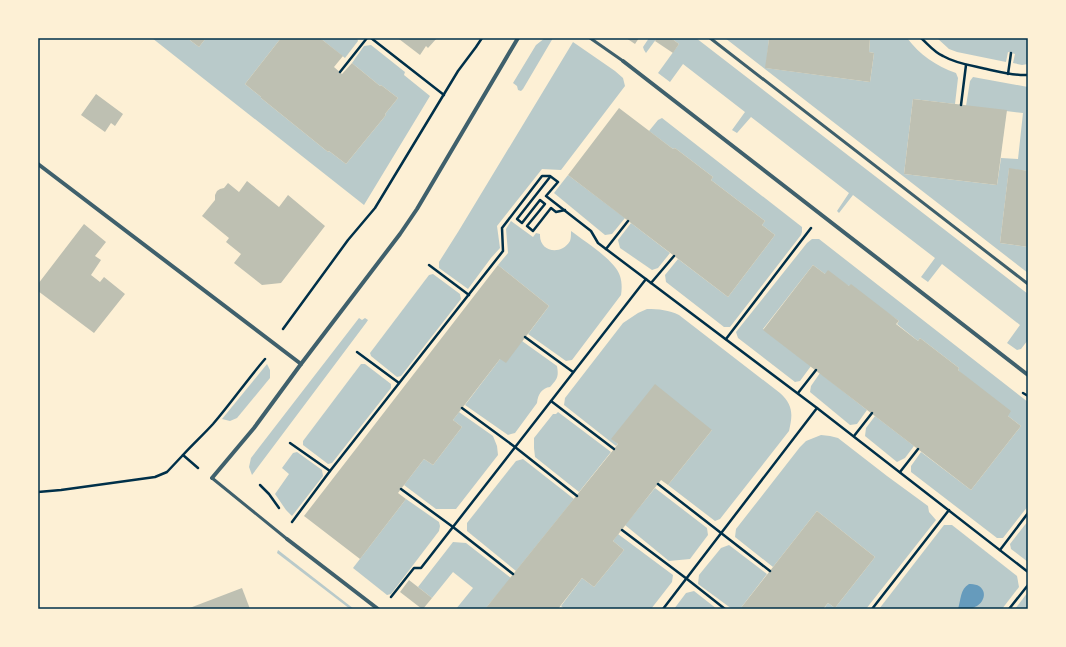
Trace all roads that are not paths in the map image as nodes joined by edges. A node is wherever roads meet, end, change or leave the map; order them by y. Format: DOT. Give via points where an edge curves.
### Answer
graph roads {
  1 [pos="518,38"];
  2 [pos="590,38"];
  3 [pos="710,38"];
  4 [pos="623,61"];
  5 [pos="38,164"];
  6 [pos="1028,284"];
  7 [pos="301,364"];
  8 [pos="1028,375"];
  9 [pos="212,478"];
  10 [pos="287,539"];
  11 [pos="378,609"];
  1 -- 7 [label="street" via="417,209"];
  2 -- 4 [label="lane"];
  3 -- 6 [label="lane"];
  4 -- 8 [label="street"];
  5 -- 7 [label="street"];
  7 -- 9 [label="street" via="254,428"];
  9 -- 10 [label="lane"];
  10 -- 11 [label="street"];
}
